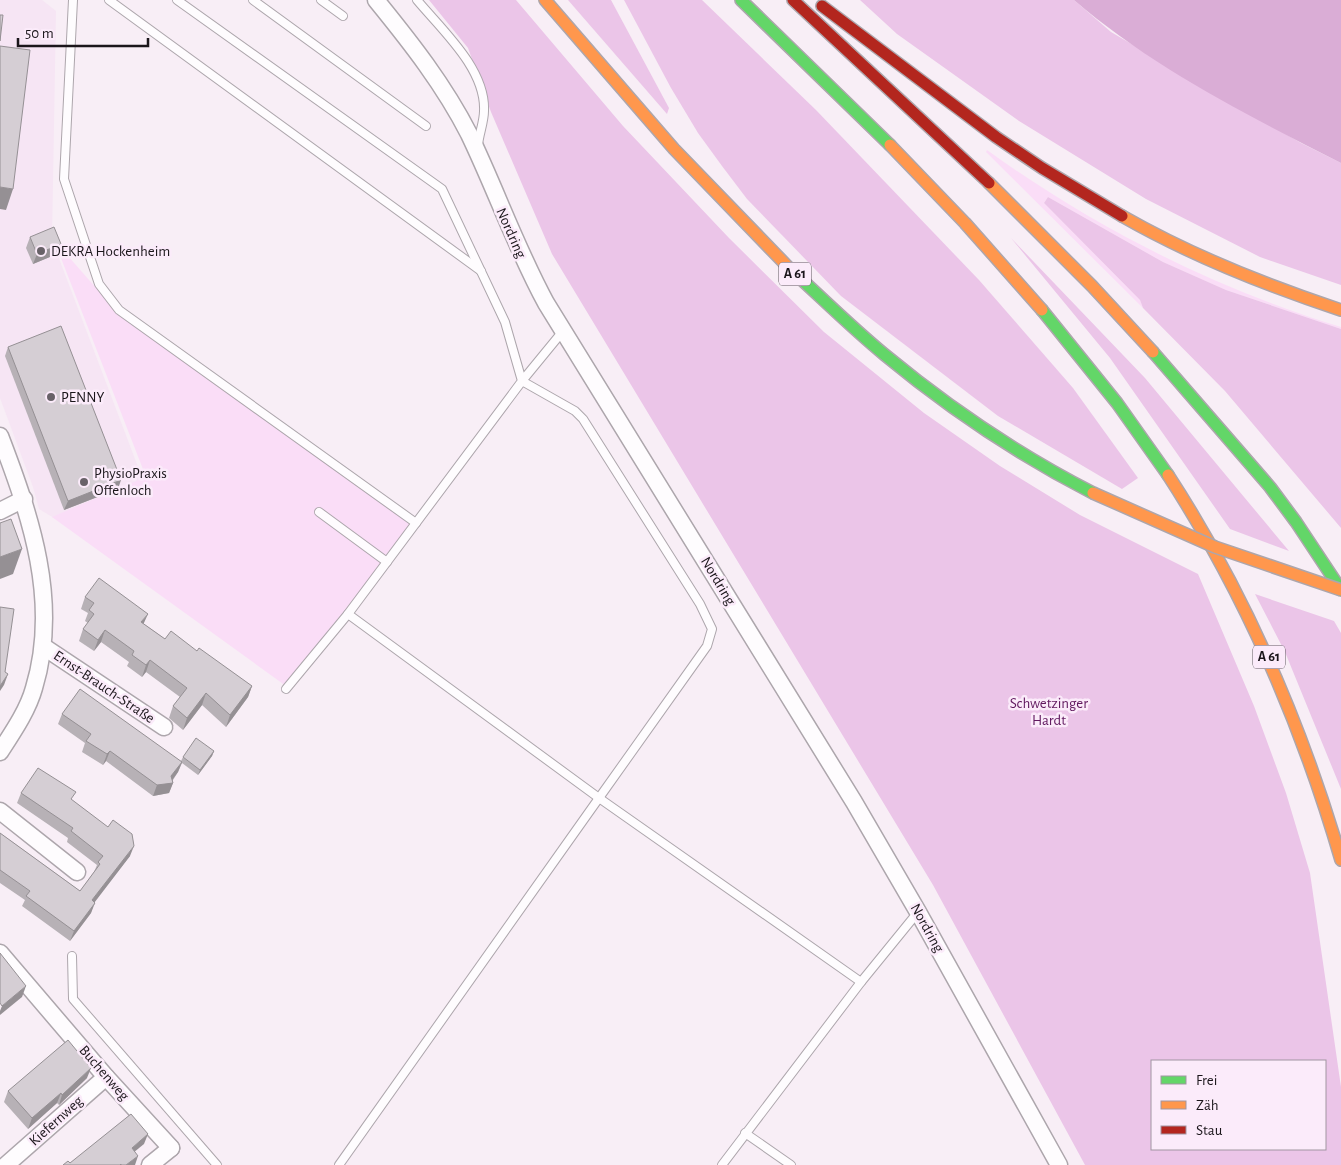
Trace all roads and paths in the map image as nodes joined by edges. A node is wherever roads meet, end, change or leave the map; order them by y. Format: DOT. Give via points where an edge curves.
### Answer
graph roads {
  1 [pos="73,0"];
  2 [pos="109,0"];
  3 [pos="177,0"];
  4 [pos="253,0"];
  5 [pos="321,0"];
  6 [pos="376,0"];
  7 [pos="417,0"];
  8 [pos="545,0"];
  9 [pos="742,0"];
  10 [pos="793,0"];
  11 [pos="813,0"];
  12 [pos="343,16"];
  13 [pos="426,126"];
  14 [pos="476,152"];
  15 [pos="481,272"];
  16 [pos="1341,310"];
  17 [pos="563,331"];
  18 [pos="522,381"];
  19 [pos="0,436"];
  20 [pos="24,499"];
  21 [pos="0,511"];
  22 [pos="319,512"];
  23 [pos="416,523"];
  24 [pos="386,562"];
  25 [pos="1341,590"];
  26 [pos="348,614"];
  27 [pos="44,647"];
  28 [pos="286,689"];
  29 [pos="164,727"];
  30 [pos="0,752"];
  31 [pos="599,798"];
  32 [pos="0,811"];
  33 [pos="1341,860"];
  34 [pos="77,872"];
  35 [pos="918,912"];
  36 [pos="0,953"];
  37 [pos="72,956"];
  38 [pos="861,982"];
  39 [pos="106,1077"];
  40 [pos="746,1132"];
  41 [pos="171,1148"];
  42 [pos="6,1165"];
  43 [pos="150,1165"];
  44 [pos="173,1165"];
  45 [pos="217,1165"];
  46 [pos="339,1165"];
  47 [pos="722,1165"];
  48 [pos="791,1165"];
  49 [pos="1059,1165"];
  1 -- 23 [label="lane" via="64,179 99,284 119,310"];
  2 -- 15 [label="lane"];
  3 -- 15 [label="lane" via="442,189"];
  4 -- 13 [label="lane"];
  5 -- 12 [label="lane"];
  6 -- 14 [label="street, Nordring" via="444,88"];
  7 -- 14 [label="lane" via="471,66 481,85 484,111"];
  8 -- 25 [label="highway, A 61, bridge" via="674,149 794,273 885,354 1000,440 1044,468 1135,514 1208,546"];
  9 -- 33 [label="highway, A 61" via="934,187 1000,259 1065,337 1164,468 1220,562 1277,675 1302,738"];
  10 -- 25 [label="highway, A 61" via="958,151 1146,344 1222,430 1295,521"];
  11 -- 16 [label="highway" via="982,126 1077,190 1210,263"];
  14 -- 17 [label="street, Nordring" via="522,259"];
  15 -- 18 [label="lane" via="505,322"];
  17 -- 18 [label="lane"];
  17 -- 35 [label="street, Nordring" via="793,702"];
  18 -- 23 [label="lane"];
  18 -- 31 [label="lane" via="583,418 704,610 712,629 707,646"];
  19 -- 20 [label="street, Ernst-Brauch-Straße"];
  20 -- 21 [label="street"];
  20 -- 27 [label="street, Ernst-Brauch-Straße" via="41,567"];
  22 -- 24 [label="lane"];
  23 -- 24 [label="lane"];
  24 -- 26 [label="lane"];
  26 -- 28 [label="lane"];
  26 -- 31 [label="lane"];
  27 -- 29 [label="street, Ernst-Brauch-Straße"];
  27 -- 30 [label="street, Ernst-Brauch-Straße" via="34,690"];
  31 -- 38 [label="lane"];
  31 -- 46 [label="lane"];
  32 -- 34 [label="street"];
  35 -- 38 [label="lane"];
  35 -- 49 [label="street, Nordring"];
  36 -- 39 [label="street, Buchenweg"];
  37 -- 45 [label="lane" via="73,999"];
  38 -- 40 [label="lane"];
  39 -- 41 [label="street, Buchenweg"];
  39 -- 42 [label="street, Kiefernweg"];
  40 -- 47 [label="lane"];
  40 -- 48 [label="lane"];
  41 -- 43 [label="street"];
  41 -- 44 [label="street"];
}
